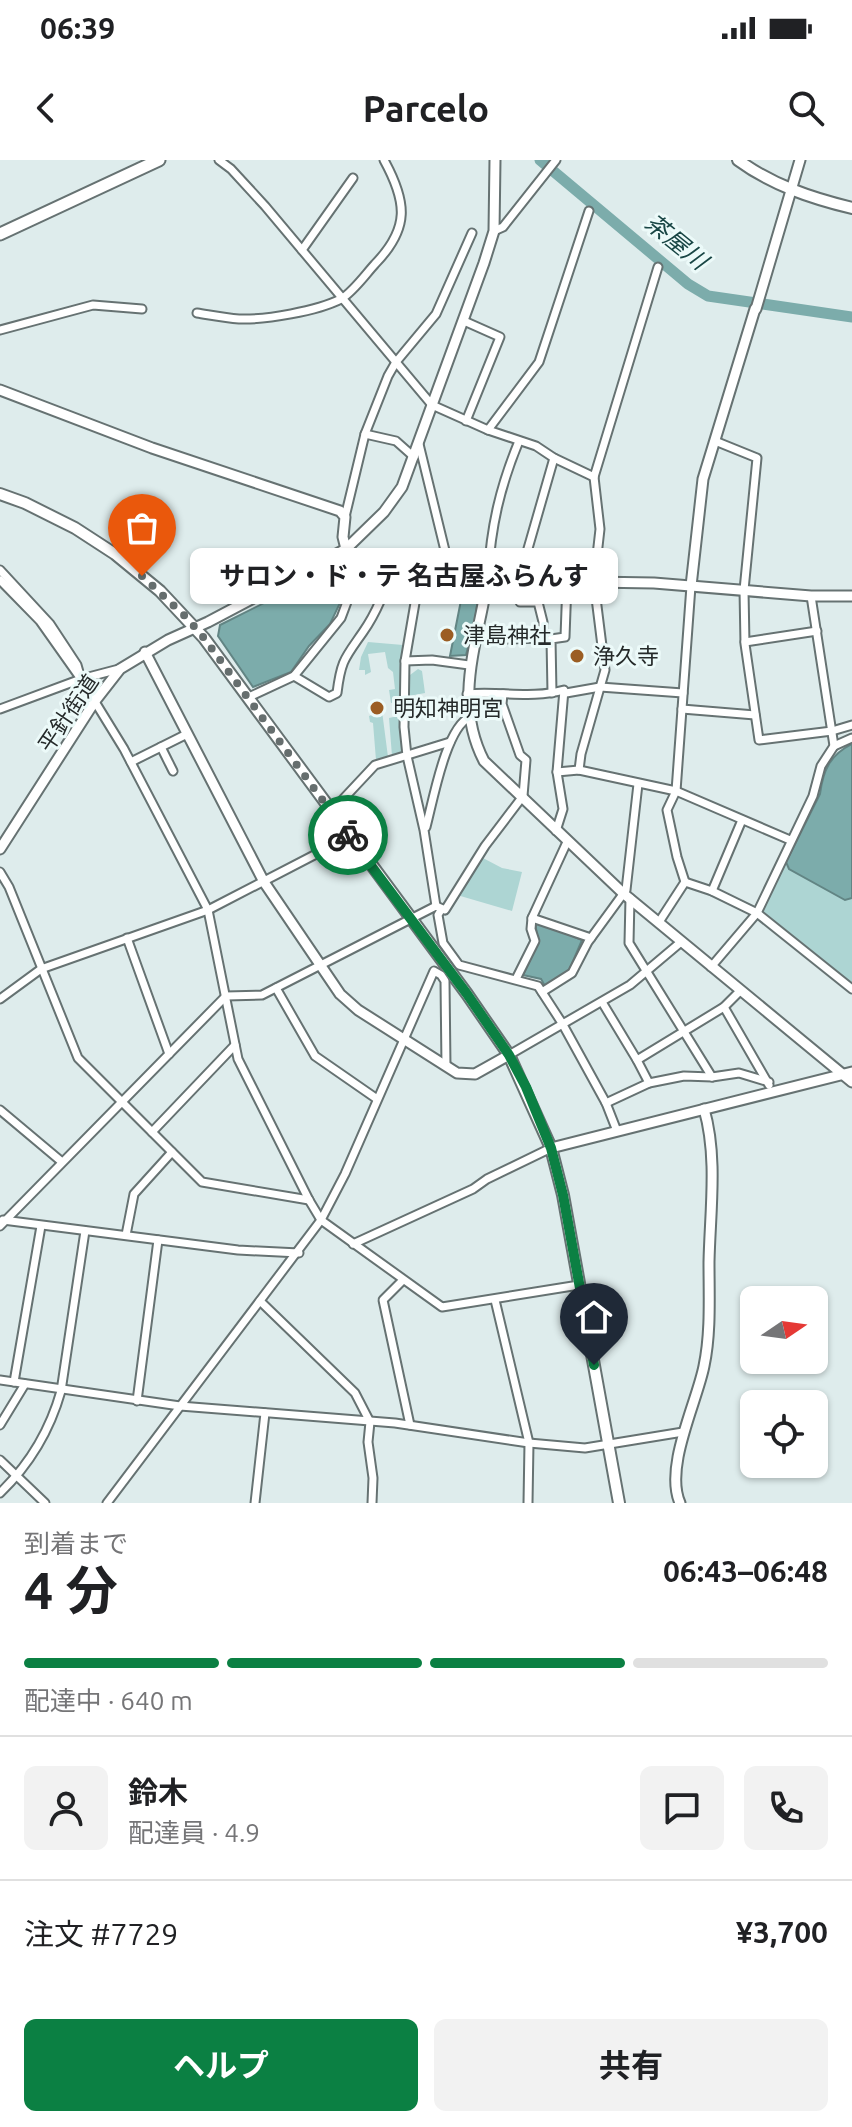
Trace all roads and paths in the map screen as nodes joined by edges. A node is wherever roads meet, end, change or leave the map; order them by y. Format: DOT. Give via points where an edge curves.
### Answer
graph roads {
  1 [pos="159,160"];
  2 [pos="219,160"];
  3 [pos="384,160"];
  4 [pos="495,160"];
  5 [pos="738,160"];
  6 [pos="800,160"];
  7 [pos="554,162"];
  8 [pos="353,178"];
  9 [pos="793,190"];
  10 [pos="852,208"];
  11 [pos="589,211"];
  12 [pos="494,231"];
  13 [pos="472,233"];
  14 [pos="0,234"];
  15 [pos="302,250"];
  16 [pos="658,267"];
  17 [pos="342,298"];
  18 [pos="142,309"];
  19 [pos="197,313"];
  20 [pos="464,321"];
  21 [pos="0,330"];
  22 [pos="396,362"];
  23 [pos="0,390"];
  24 [pos="432,405"];
  25 [pos="466,421"];
  26 [pos="488,430"];
  27 [pos="365,434"];
  28 [pos="519,441"];
  29 [pos="715,441"];
  30 [pos="419,444"];
  31 [pos="414,457"];
  32 [pos="554,458"];
  33 [pos="594,477"];
  34 [pos="0,494"];
  35 [pos="345,517"];
  36 [pos="346,549"];
  37 [pos="363,559"];
  38 [pos="393,563"];
  39 [pos="421,568"];
  40 [pos="0,570"];
  41 [pos="450,571"];
  42 [pos="488,576"];
  43 [pos="0,580"];
  44 [pos="523,580"];
  45 [pos="567,582"];
  46 [pos="594,582"];
  47 [pos="691,586"];
  48 [pos="744,590"];
  49 [pos="811,596"];
  50 [pos="852,596"];
  51 [pos="195,627"];
  52 [pos="817,631"];
  53 [pos="479,632"];
  54 [pos="547,638"];
  55 [pos="745,642"];
  56 [pos="145,652"];
  57 [pos="405,661"];
  58 [pos="469,665"];
  59 [pos="120,669"];
  60 [pos="294,676"];
  61 [pos="81,679"];
  62 [pos="600,687"];
  63 [pos="552,693"];
  64 [pos="566,693"];
  65 [pos="683,693"];
  66 [pos="467,694"];
  67 [pos="503,694"];
  68 [pos="249,697"];
  69 [pos="95,701"];
  70 [pos="0,709"];
  71 [pos="682,709"];
  72 [pos="755,715"];
  73 [pos="470,717"];
  74 [pos="852,725"];
  75 [pos="832,731"];
  76 [pos="187,734"];
  77 [pos="852,738"];
  78 [pos="450,742"];
  79 [pos="834,746"];
  80 [pos="161,747"];
  81 [pos="407,756"];
  82 [pos="131,762"];
  83 [pos="579,770"];
  84 [pos="173,771"];
  85 [pos="557,772"];
  86 [pos="638,784"];
  87 [pos="676,791"];
  88 [pos="523,796"];
  89 [pos="331,812"];
  90 [pos="742,820"];
  91 [pos="424,830"];
  92 [pos="556,831"];
  93 [pos="349,837"];
  94 [pos="790,840"];
  95 [pos="567,842"];
  96 [pos="0,849"];
  97 [pos="0,872"];
  98 [pos="264,882"];
  99 [pos="685,882"];
  100 [pos="712,891"];
  101 [pos="627,896"];
  102 [pos="438,908"];
  103 [pos="208,910"];
  104 [pos="757,913"];
  105 [pos="410,918"];
  106 [pos="532,918"];
  107 [pos="659,922"];
  108 [pos="127,938"];
  109 [pos="591,938"];
  110 [pos="681,942"];
  111 [pos="320,965"];
  112 [pos="711,967"];
  113 [pos="41,969"];
  114 [pos="645,972"];
  115 [pos="516,979"];
  116 [pos="276,988"];
  117 [pos="852,989"];
  118 [pos="740,991"];
  119 [pos="542,992"];
  120 [pos="226,996"];
  121 [pos="0,999"];
  122 [pos="602,1002"];
  123 [pos="724,1007"];
  124 [pos="562,1023"];
  125 [pos="684,1032"];
  126 [pos="403,1040"];
  127 [pos="235,1045"];
  128 [pos="169,1054"];
  129 [pos="509,1055"];
  130 [pos="637,1060"];
  131 [pos="446,1066"];
  132 [pos="847,1073"];
  133 [pos="712,1077"];
  134 [pos="852,1082"];
  135 [pos="649,1083"];
  136 [pos="770,1087"];
  137 [pos="377,1099"];
  138 [pos="122,1101"];
  139 [pos="606,1103"];
  140 [pos="704,1109"];
  141 [pos="0,1110"];
  142 [pos="617,1131"];
  143 [pos="152,1132"];
  144 [pos="551,1148"];
  145 [pos="172,1152"];
  146 [pos="62,1162"];
  147 [pos="309,1200"];
  148 [pos="321,1220"];
  149 [pos="1,1222"];
  150 [pos="41,1226"];
  151 [pos="85,1231"];
  152 [pos="126,1235"];
  153 [pos="158,1240"];
  154 [pos="353,1244"];
  155 [pos="299,1253"];
  156 [pos="403,1280"];
  157 [pos="579,1285"];
  158 [pos="495,1300"];
  159 [pos="260,1301"];
  160 [pos="0,1380"];
  161 [pos="14,1382"];
  162 [pos="25,1384"];
  163 [pos="61,1391"];
  164 [pos="137,1401"];
  165 [pos="180,1406"];
  166 [pos="265,1413"];
  167 [pos="370,1422"];
  168 [pos="0,1425"];
  169 [pos="410,1425"];
  170 [pos="683,1432"];
  171 [pos="529,1443"];
  172 [pos="609,1444"];
  173 [pos="0,1460"];
  174 [pos="17,1476"];
  175 [pos="0,1493"];
  176 [pos="45,1503"];
  177 [pos="107,1503"];
  178 [pos="255,1503"];
  179 [pos="372,1503"];
  180 [pos="528,1503"];
  181 [pos="619,1503"];
  182 [pos="680,1503"];
  1 -- 14 [label="main road"];
  2 -- 15 [label="street"];
  3 -- 17 [label="street" via="396,183 402,221 387,252"];
  4 -- 12 [label="street, 平針街道"];
  5 -- 9 [label="main road"];
  6 -- 9 [label="street"];
  7 -- 12 [label="street" via="503,227"];
  8 -- 15 [label="street"];
  9 -- 10 [label="main road"];
  9 -- 29 [label="street"];
  11 -- 26 [label="street" via="539,362"];
  12 -- 20 [label="street, 平針街道"];
  13 -- 22 [label="street" via="436,314"];
  15 -- 17 [label="street"];
  16 -- 33 [label="street"];
  17 -- 19 [label="street" via="252,319"];
  17 -- 22 [label="street"];
  18 -- 21 [label="street" via="93,305"];
  20 -- 24 [label="street, 平針街道"];
  20 -- 25 [label="street" via="500,337"];
  22 -- 24 [label="street"];
  22 -- 27 [label="street"];
  23 -- 35 [label="street"];
  24 -- 25 [label="street"];
  24 -- 30 [label="street, 平針街道"];
  25 -- 26 [label="street"];
  26 -- 28 [label="street"];
  27 -- 31 [label="street" via="396,441"];
  27 -- 35 [label="street"];
  28 -- 32 [label="street"];
  28 -- 42 [label="street" via="502,481"];
  29 -- 47 [label="street" via="703,479"];
  29 -- 48 [label="street" via="757,458"];
  30 -- 31 [label="street, 平針街道"];
  30 -- 41 [label="street"];
  31 -- 36 [label="street, 平針街道" via="384,512"];
  32 -- 33 [label="street"];
  32 -- 44 [label="street" via="534,520"];
  33 -- 46 [label="street" via="600,529"];
  34 -- 51 [label="main road" via="75,528 115,554"];
  35 -- 36 [label="street"];
  36 -- 37 [label="street"];
  36 -- 51 [label="street, 平針街道"];
  37 -- 38 [label="street"];
  37 -- 60 [label="street" via="341,618"];
  38 -- 39 [label="street"];
  38 -- 60 [label="street" via="363,633 342,661 337,693 329,697"];
  39 -- 41 [label="street"];
  39 -- 57 [label="street"];
  40 -- 61 [label="street" via="50,624"];
  41 -- 42 [label="street"];
  42 -- 44 [label="street"];
  42 -- 53 [label="street"];
  43 -- 61 [label="street" via="40,621"];
  44 -- 45 [label="street"];
  44 -- 54 [label="street" via="520,602 538,602"];
  45 -- 46 [label="street"];
  45 -- 54 [label="street" via="565,637"];
  46 -- 47 [label="street"];
  46 -- 62 [label="street" via="605,670"];
  47 -- 48 [label="street"];
  47 -- 65 [label="street"];
  48 -- 49 [label="street"];
  48 -- 55 [label="street"];
  49 -- 50 [label="street"];
  49 -- 52 [label="street"];
  51 -- 56 [label="street, 平針街道"];
  51 -- 68 [label="main road"];
  52 -- 55 [label="street"];
  52 -- 75 [label="street"];
  53 -- 54 [label="street" via="505,639"];
  53 -- 58 [label="street"];
  54 -- 63 [label="street"];
  55 -- 72 [label="street"];
  56 -- 59 [label="street, 平針街道"];
  56 -- 76 [label="street"];
  57 -- 58 [label="street"];
  57 -- 81 [label="street"];
  58 -- 66 [label="street"];
  59 -- 61 [label="street"];
  59 -- 69 [label="street, 平針街道"];
  60 -- 68 [label="street"];
  61 -- 69 [label="street"];
  61 -- 70 [label="street"];
  62 -- 64 [label="street"];
  62 -- 65 [label="street"];
  62 -- 83 [label="street"];
  63 -- 64 [label="street"];
  63 -- 67 [label="street"];
  64 -- 85 [label="street"];
  65 -- 71 [label="street"];
  66 -- 67 [label="street"];
  66 -- 73 [label="street"];
  67 -- 88 [label="street" via="502,704 526,760"];
  68 -- 89 [label="main road"];
  69 -- 82 [label="street"];
  69 -- 96 [label="street, 平針街道"];
  71 -- 72 [label="street"];
  71 -- 87 [label="street"];
  72 -- 75 [label="street" via="759,740"];
  73 -- 78 [label="street"];
  73 -- 88 [label="street" via="484,761"];
  74 -- 75 [label="street"];
  75 -- 79 [label="street"];
  76 -- 80 [label="street"];
  76 -- 98 [label="street"];
  77 -- 79 [label="street"];
  78 -- 81 [label="street"];
  78 -- 91 [label="street"];
  79 -- 94 [label="street"];
  80 -- 82 [label="street"];
  80 -- 84 [label="street"];
  81 -- 89 [label="street" via="375,765"];
  81 -- 91 [label="street"];
  82 -- 103 [label="street"];
  83 -- 85 [label="street"];
  83 -- 86 [label="street"];
  85 -- 92 [label="street" via="563,809"];
  86 -- 87 [label="street"];
  86 -- 101 [label="street"];
  87 -- 90 [label="street"];
  87 -- 99 [label="street" via="667,810"];
  88 -- 92 [label="street"];
  88 -- 102 [label="street" via="445,910"];
  89 -- 93 [label="main road"];
  90 -- 94 [label="street"];
  90 -- 100 [label="street"];
  91 -- 102 [label="street"];
  92 -- 95 [label="street"];
  93 -- 98 [label="street"];
  93 -- 105 [label="main road"];
  94 -- 104 [label="street"];
  95 -- 101 [label="street"];
  95 -- 106 [label="street"];
  97 -- 113 [label="street"];
  98 -- 103 [label="street"];
  98 -- 111 [label="street"];
  99 -- 100 [label="street"];
  99 -- 107 [label="street"];
  100 -- 104 [label="street"];
  101 -- 107 [label="street"];
  101 -- 109 [label="street"];
  101 -- 114 [label="street" via="627,937"];
  102 -- 105 [label="street"];
  102 -- 115 [label="street" via="443,943 459,965"];
  103 -- 108 [label="street"];
  103 -- 120 [label="street"];
  104 -- 112 [label="street"];
  104 -- 117 [label="street"];
  105 -- 111 [label="street"];
  105 -- 129 [label="main road"];
  106 -- 109 [label="street"];
  106 -- 115 [label="street" via="535,941"];
  107 -- 110 [label="street"];
  108 -- 113 [label="street"];
  108 -- 128 [label="street"];
  109 -- 119 [label="street" via="572,973"];
  110 -- 112 [label="street"];
  110 -- 114 [label="street"];
  111 -- 116 [label="street"];
  111 -- 126 [label="street" via="340,994"];
  112 -- 118 [label="street"];
  113 -- 121 [label="street"];
  113 -- 138 [label="street" via="78,1058"];
  114 -- 122 [label="street"];
  114 -- 125 [label="street"];
  115 -- 119 [label="street"];
  116 -- 120 [label="street" via="262,995"];
  116 -- 137 [label="street" via="315,1056"];
  118 -- 123 [label="street"];
  118 -- 132 [label="street"];
  119 -- 124 [label="street"];
  120 -- 127 [label="street"];
  120 -- 128 [label="street"];
  122 -- 124 [label="street"];
  122 -- 130 [label="street"];
  123 -- 125 [label="street"];
  123 -- 136 [label="street"];
  124 -- 129 [label="street"];
  124 -- 139 [label="street"];
  125 -- 130 [label="street"];
  125 -- 133 [label="street"];
  126 -- 131 [label="street"];
  126 -- 131 [label="street" via="434,971 445,981"];
  126 -- 137 [label="street"];
  127 -- 143 [label="street"];
  127 -- 147 [label="street" via="248,1082"];
  128 -- 138 [label="street"];
  129 -- 131 [label="street" via="469,1075"];
  129 -- 144 [label="main road"];
  130 -- 135 [label="street"];
  132 -- 134 [label="street"];
  132 -- 136 [label="street"];
  133 -- 135 [label="street"];
  133 -- 136 [label="street" via="739,1073"];
  135 -- 139 [label="street"];
  136 -- 140 [label="street"];
  137 -- 148 [label="street"];
  138 -- 143 [label="street"];
  138 -- 146 [label="street"];
  139 -- 142 [label="street"];
  140 -- 142 [label="street"];
  140 -- 170 [label="street" via="711,1146 707,1334 704,1367"];
  141 -- 146 [label="street"];
  142 -- 144 [label="street"];
  143 -- 145 [label="street"];
  144 -- 154 [label="street"];
  144 -- 157 [label="main road"];
  145 -- 147 [label="street" via="202,1182"];
  145 -- 152 [label="street" via="134,1194"];
  146 -- 149 [label="street"];
  147 -- 148 [label="street"];
  148 -- 154 [label="street"];
  148 -- 155 [label="street"];
  149 -- 150 [label="street"];
  150 -- 151 [label="street"];
  150 -- 161 [label="street"];
  151 -- 152 [label="street"];
  151 -- 163 [label="street"];
  152 -- 153 [label="street"];
  153 -- 155 [label="street"];
  153 -- 164 [label="street"];
  154 -- 156 [label="street"];
  155 -- 159 [label="street"];
  156 -- 158 [label="street" via="442,1307"];
  156 -- 169 [label="street" via="383,1300"];
  157 -- 158 [label="street"];
  157 -- 172 [label="main road"];
  158 -- 171 [label="street"];
  159 -- 165 [label="street"];
  159 -- 167 [label="street" via="348,1385"];
  160 -- 161 [label="street"];
  161 -- 162 [label="street"];
  162 -- 163 [label="street"];
  162 -- 168 [label="street"];
  163 -- 164 [label="street"];
  163 -- 174 [label="street" via="54,1415"];
  164 -- 165 [label="street"];
  165 -- 166 [label="street"];
  165 -- 177 [label="street"];
  166 -- 167 [label="street"];
  166 -- 178 [label="street"];
  167 -- 169 [label="street"];
  167 -- 179 [label="street"];
  169 -- 171 [label="street"];
  170 -- 172 [label="street"];
  170 -- 182 [label="street" via="677,1473"];
  171 -- 172 [label="street" via="585,1448"];
  171 -- 180 [label="street"];
  172 -- 181 [label="main road"];
  173 -- 174 [label="street"];
  174 -- 175 [label="street"];
  174 -- 176 [label="street"];
}
